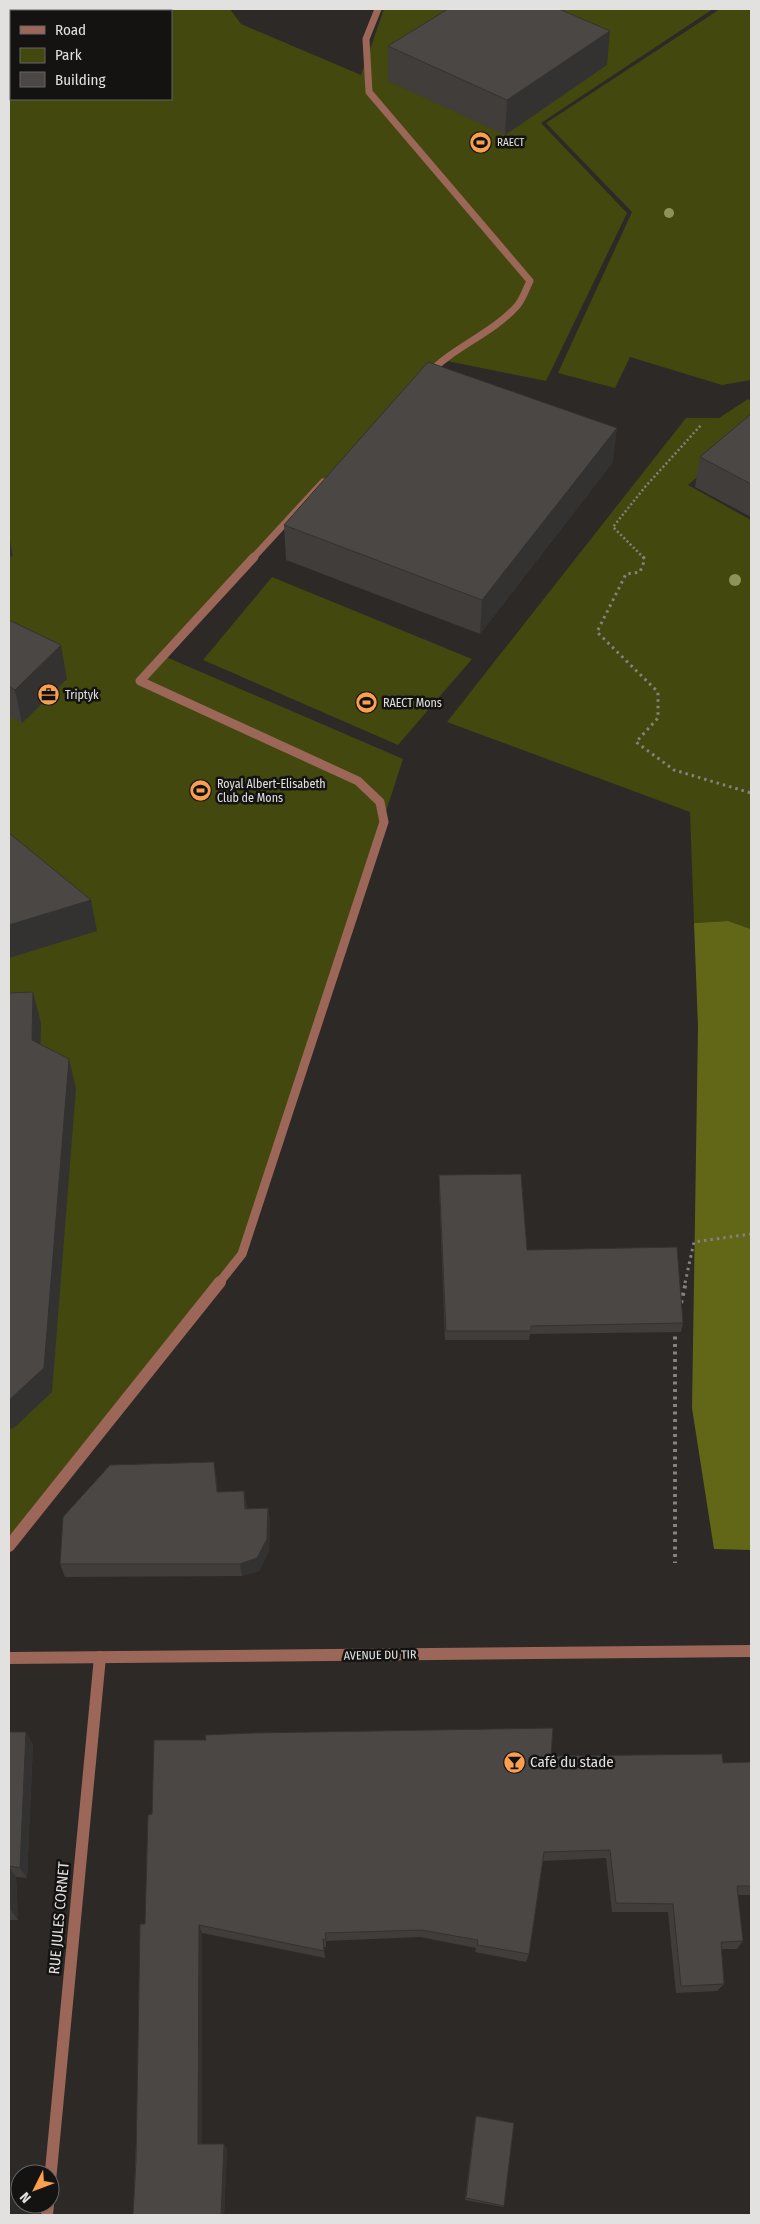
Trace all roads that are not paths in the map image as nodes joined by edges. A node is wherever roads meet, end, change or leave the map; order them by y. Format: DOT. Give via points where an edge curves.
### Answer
graph roads {
  1 [pos="378,9"];
  2 [pos="422,380"];
  3 [pos="332,472"];
  4 [pos="9,1546"];
  5 [pos="751,1651"];
  6 [pos="100,1657"];
  7 [pos="9,1658"];
  8 [pos="52,2164"];
  1 -- 2 [label="street" via="366,39 369,92 530,281 518,305 476,339 442,359"];
  3 -- 4 [label="street" via="140,681 358,781 380,802 384,822 242,1254"];
  5 -- 6 [label="street, AVENUE DU TIR"];
  6 -- 7 [label="street, AVENUE DU TIR"];
  6 -- 8 [label="street, RUE JULES CORNET"];
}
